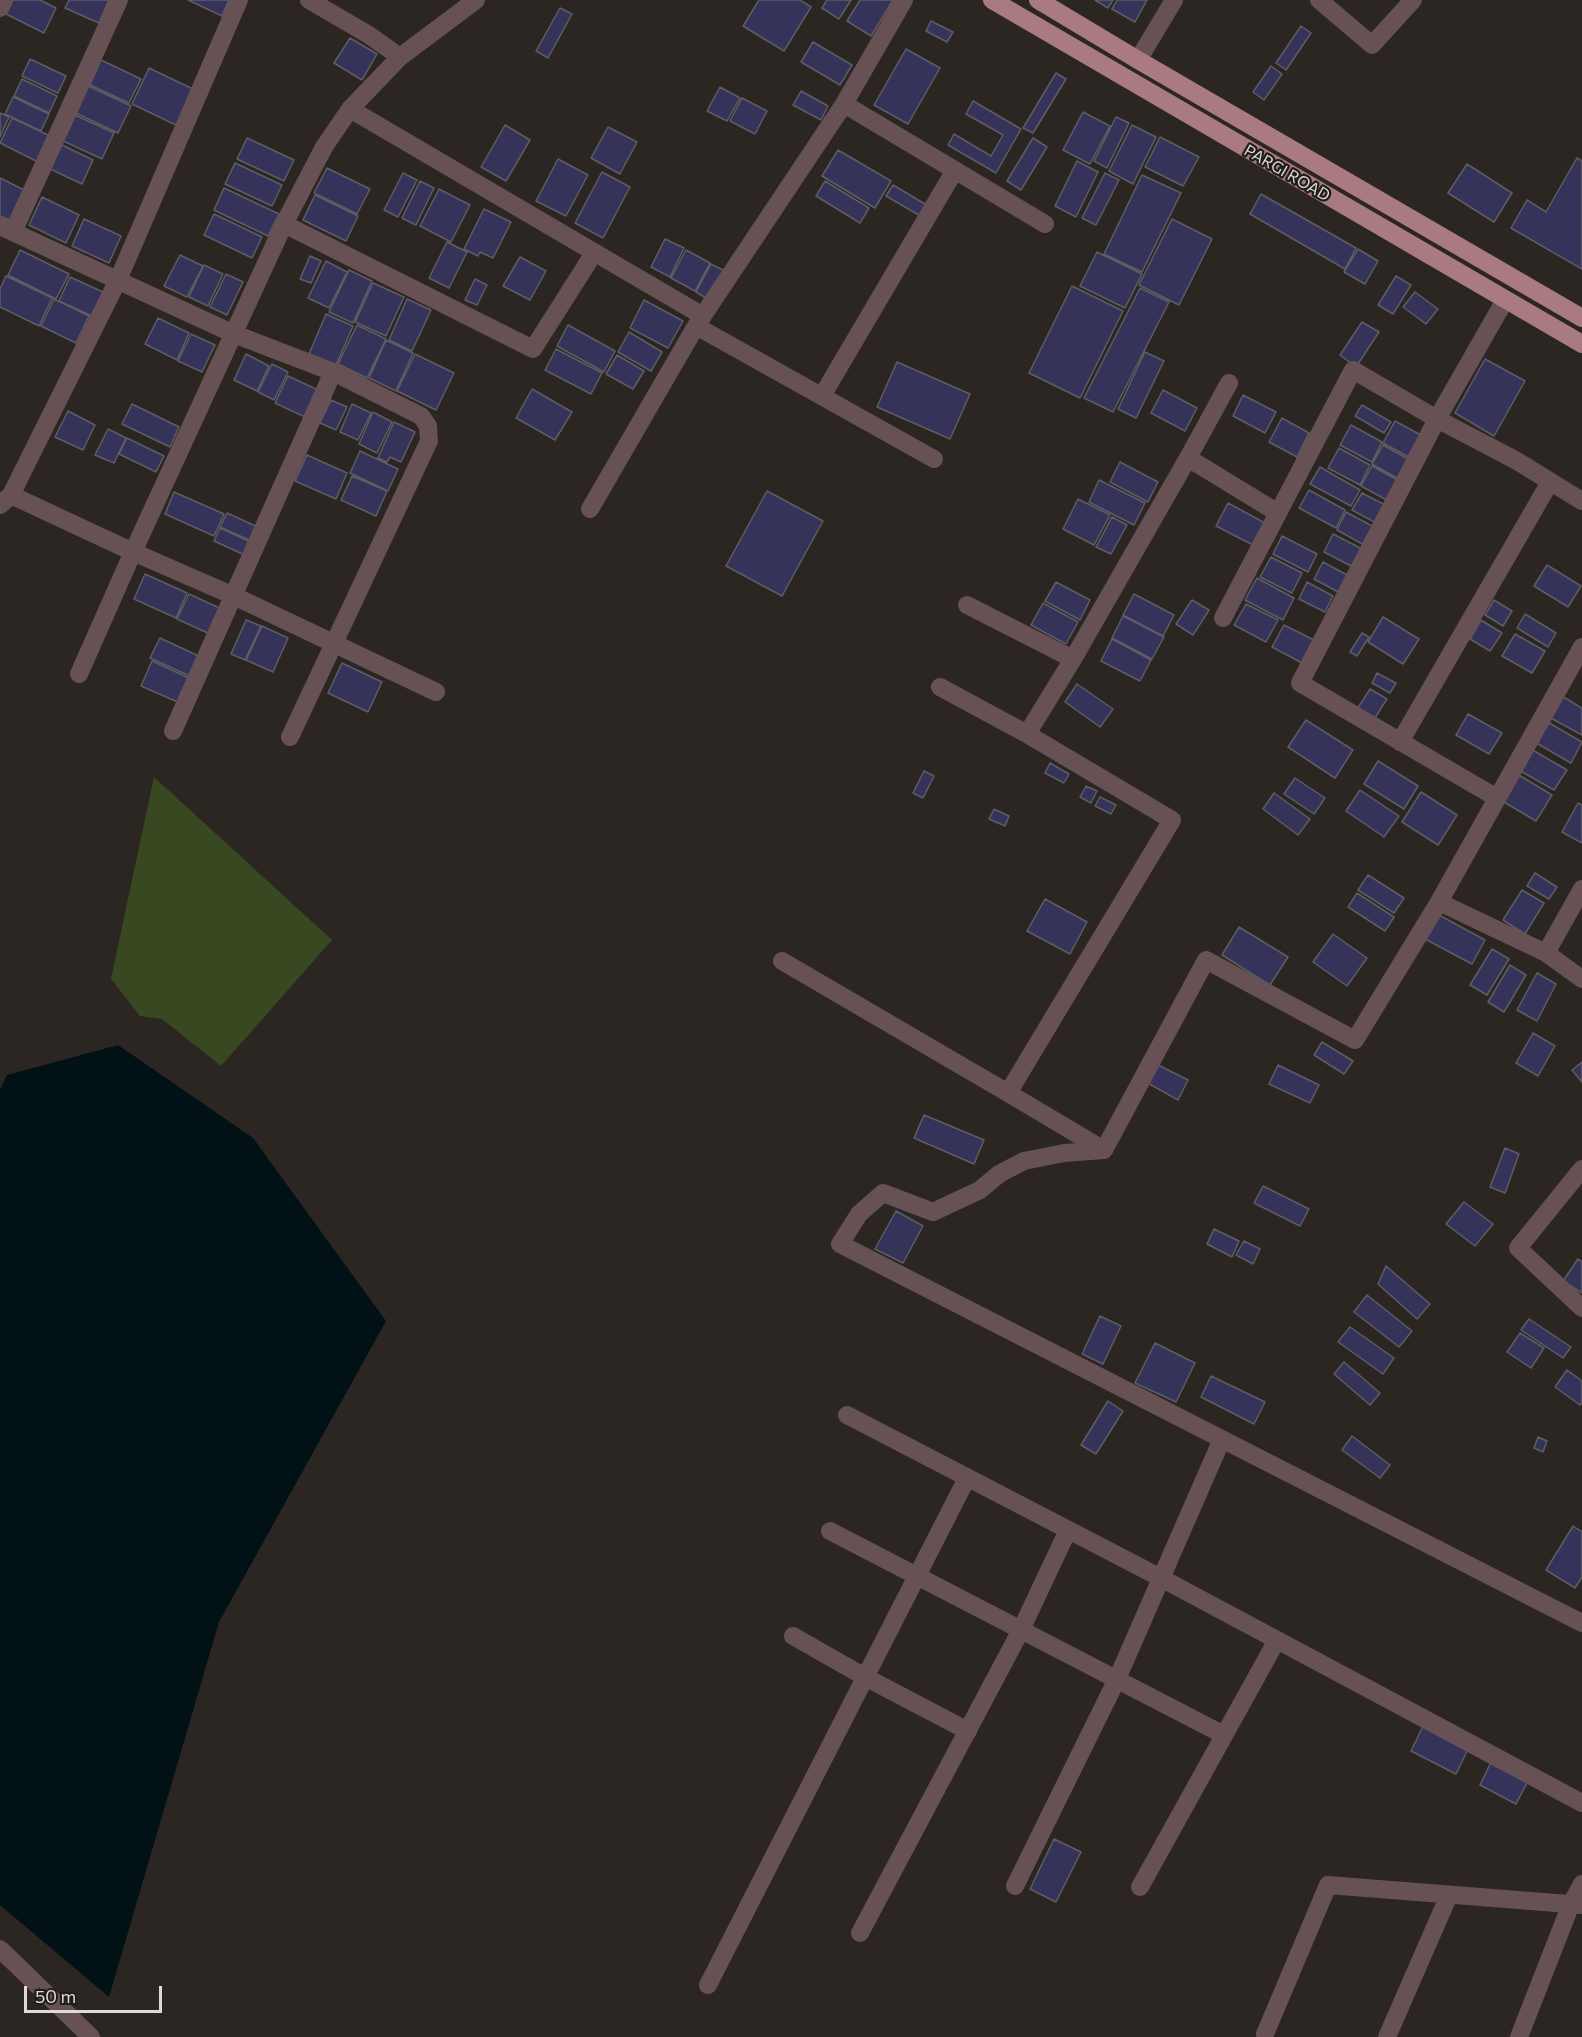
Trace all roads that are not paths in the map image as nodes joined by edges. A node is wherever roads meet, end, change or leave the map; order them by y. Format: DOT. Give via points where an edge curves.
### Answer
graph roads {
  1 [pos="4,0"];
  2 [pos="119,0"];
  3 [pos="239,0"];
  4 [pos="309,0"];
  5 [pos="476,0"];
  6 [pos="904,0"];
  7 [pos="992,0"];
  8 [pos="1038,0"];
  9 [pos="1174,0"];
  10 [pos="1319,0"];
  11 [pos="1413,0"];
  12 [pos="0,8"];
  13 [pos="400,57"];
  14 [pos="1138,60"];
  15 [pos="844,104"];
  16 [pos="350,110"];
  17 [pos="955,170"];
  18 [pos="284,224"];
  19 [pos="1045,224"];
  20 [pos="6,229"];
  21 [pos="594,253"];
  22 [pos="118,280"];
  23 [pos="1505,300"];
  24 [pos="1582,318"];
  25 [pos="700,321"];
  26 [pos="234,334"];
  27 [pos="1582,344"];
  28 [pos="333,372"];
  29 [pos="1229,383"];
  30 [pos="822,396"];
  31 [pos="1437,419"];
  32 [pos="1188,458"];
  33 [pos="934,459"];
  34 [pos="1550,482"];
  35 [pos="6,500"];
  36 [pos="1582,501"];
  37 [pos="590,509"];
  38 [pos="1278,513"];
  39 [pos="133,552"];
  40 [pos="234,596"];
  41 [pos="967,605"];
  42 [pos="1222,618"];
  43 [pos="334,643"];
  44 [pos="1582,647"];
  45 [pos="1073,659"];
  46 [pos="79,674"];
  47 [pos="940,687"];
  48 [pos="436,692"];
  49 [pos="173,731"];
  50 [pos="1028,734"];
  51 [pos="290,737"];
  52 [pos="1400,742"];
  53 [pos="1497,798"];
  54 [pos="1582,888"];
  55 [pos="1439,902"];
  56 [pos="1546,954"];
  57 [pos="782,961"];
  58 [pos="1582,979"];
  59 [pos="1008,1093"];
  60 [pos="1104,1150"];
  61 [pos="1582,1168"];
  62 [pos="1582,1308"];
  63 [pos="847,1415"];
  64 [pos="1221,1439"];
  65 [pos="967,1478"];
  66 [pos="1068,1530"];
  67 [pos="830,1531"];
  68 [pos="917,1576"];
  69 [pos="1161,1578"];
  70 [pos="1582,1623"];
  71 [pos="1022,1630"];
  72 [pos="793,1636"];
  73 [pos="1277,1640"];
  74 [pos="865,1677"];
  75 [pos="1117,1679"];
  76 [pos="968,1731"];
  77 [pos="1224,1735"];
  78 [pos="1582,1803"];
  79 [pos="1582,1884"];
  80 [pos="1015,1886"];
  81 [pos="1140,1887"];
  82 [pos="1449,1895"];
  83 [pos="1576,1905"];
  84 [pos="860,1933"];
  85 [pos="0,1949"];
  86 [pos="708,1984"];
  87 [pos="1265,2034"];
  88 [pos="91,2037"];
  89 [pos="1387,2037"];
  90 [pos="1519,2037"];
  1 -- 12 [label="street"];
  2 -- 20 [label="street"];
  3 -- 22 [label="street"];
  4 -- 13 [label="street"];
  5 -- 13 [label="street"];
  6 -- 15 [label="street"];
  7 -- 23 [label="main road, PARGI ROAD"];
  8 -- 14 [label="main road, PARGI ROAD"];
  9 -- 14 [label="street"];
  10 -- 11 [label="street" via="1372,45"];
  13 -- 16 [label="street"];
  14 -- 24 [label="main road, PARGI ROAD"];
  15 -- 17 [label="street"];
  15 -- 25 [label="street"];
  16 -- 18 [label="street" via="324,147"];
  16 -- 21 [label="street"];
  17 -- 19 [label="street"];
  17 -- 30 [label="street"];
  18 -- 21 [label="street" via="533,349"];
  18 -- 26 [label="street"];
  20 -- 22 [label="street"];
  21 -- 25 [label="street"];
  22 -- 26 [label="street"];
  22 -- 35 [label="street"];
  23 -- 27 [label="main road, PARGI ROAD"];
  23 -- 31 [label="street"];
  25 -- 30 [label="street"];
  25 -- 37 [label="street"];
  26 -- 28 [label="street"];
  26 -- 39 [label="street"];
  28 -- 40 [label="street"];
  28 -- 43 [label="street" via="421,416 428,426 429,441"];
  29 -- 32 [label="street"];
  30 -- 33 [label="street"];
  31 -- 34 [label="street"];
  31 -- 38 [label="street" via="1353,370"];
  31 -- 52 [label="street" via="1300,683"];
  32 -- 38 [label="street"];
  32 -- 45 [label="street"];
  34 -- 36 [label="street"];
  34 -- 52 [label="street"];
  35 -- 39 [label="street"];
  38 -- 42 [label="street"];
  39 -- 40 [label="street"];
  39 -- 46 [label="street"];
  40 -- 43 [label="street"];
  40 -- 49 [label="street"];
  41 -- 45 [label="street"];
  43 -- 48 [label="street"];
  43 -- 51 [label="street"];
  44 -- 53 [label="street"];
  45 -- 50 [label="street"];
  47 -- 50 [label="street"];
  50 -- 59 [label="street" via="1172,820"];
  52 -- 53 [label="street"];
  53 -- 55 [label="street"];
  54 -- 56 [label="street"];
  55 -- 56 [label="street"];
  55 -- 60 [label="street" via="1355,1040 1206,960"];
  56 -- 58 [label="street"];
  57 -- 59 [label="street"];
  59 -- 60 [label="street"];
  60 -- 64 [label="street" via="1024,1161 980,1190 933,1212 883,1193 859,1214 840,1244"];
  61 -- 62 [label="street" via="1518,1248"];
  63 -- 65 [label="street"];
  64 -- 69 [label="street"];
  64 -- 70 [label="street"];
  65 -- 66 [label="street"];
  65 -- 68 [label="street"];
  66 -- 69 [label="street"];
  66 -- 71 [label="street"];
  67 -- 68 [label="street"];
  68 -- 71 [label="street"];
  68 -- 74 [label="street"];
  69 -- 73 [label="street"];
  69 -- 75 [label="street"];
  71 -- 75 [label="street"];
  71 -- 76 [label="street"];
  72 -- 74 [label="street"];
  73 -- 77 [label="street"];
  73 -- 78 [label="street"];
  74 -- 76 [label="street"];
  74 -- 86 [label="street"];
  75 -- 77 [label="street"];
  75 -- 80 [label="street"];
  76 -- 84 [label="street"];
  77 -- 81 [label="street"];
  79 -- 83 [label="street"];
  82 -- 83 [label="street"];
  82 -- 87 [label="street" via="1328,1885"];
  82 -- 89 [label="street"];
  83 -- 90 [label="street"];
  85 -- 88 [label="street"];
}
